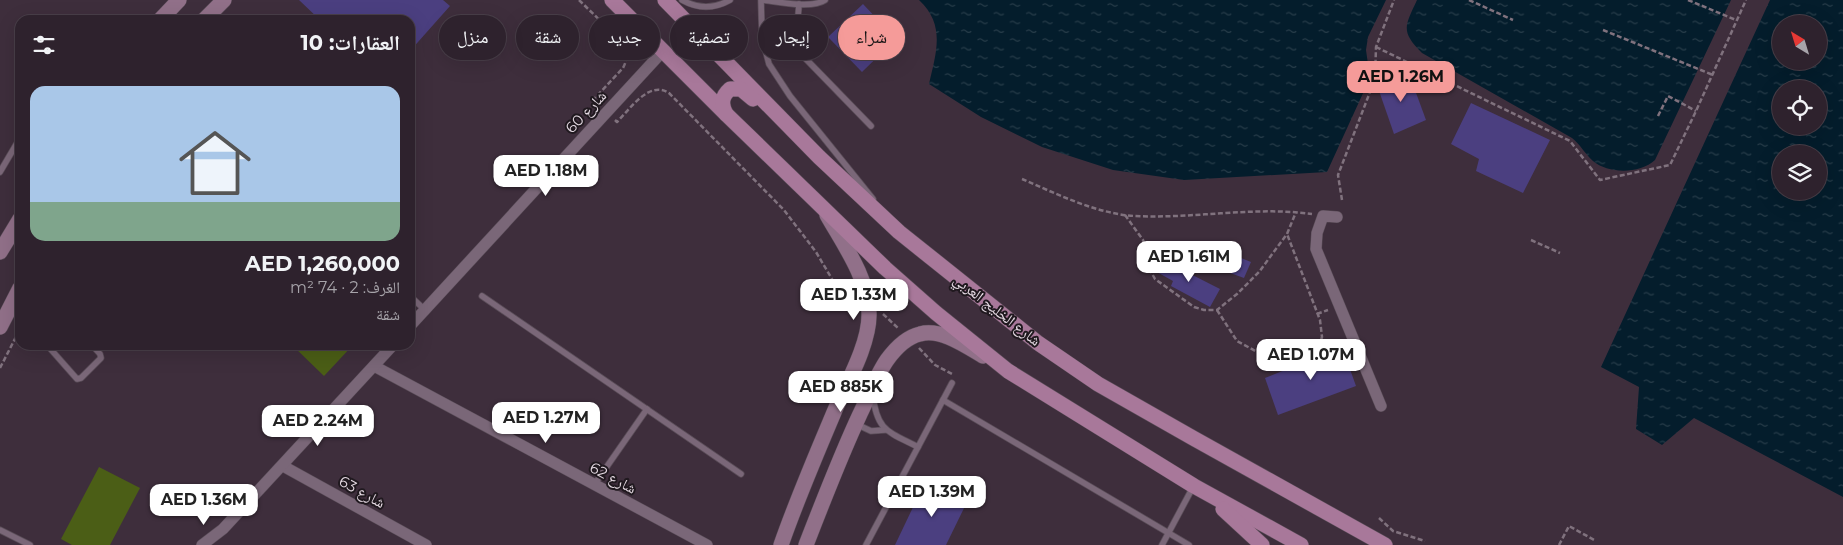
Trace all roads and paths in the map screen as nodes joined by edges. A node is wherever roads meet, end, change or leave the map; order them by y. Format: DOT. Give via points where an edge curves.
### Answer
graph roads {
  1 [pos="178,0"];
  2 [pos="579,0"];
  3 [pos="612,0"];
  4 [pos="665,0"];
  5 [pos="682,0"];
  6 [pos="730,0"];
  7 [pos="762,0"];
  8 [pos="825,0"];
  9 [pos="1394,0"];
  10 [pos="1469,0"];
  11 [pos="1688,0"];
  12 [pos="1746,0"];
  13 [pos="799,4"];
  14 [pos="163,15"];
  15 [pos="1513,20"];
  16 [pos="1736,20"];
  17 [pos="1603,30"];
  18 [pos="1376,47"];
  19 [pos="663,51"];
  20 [pos="1713,75"];
  21 [pos="1696,111"];
  22 [pos="607,112"];
  23 [pos="726,114"];
  24 [pos="1658,116"];
  25 [pos="871,126"];
  26 [pos="15,146"];
  27 [pos="819,156"];
  28 [pos="0,172"];
  29 [pos="1022,179"];
  30 [pos="1342,200"];
  31 [pos="825,211"];
  32 [pos="1296,212"];
  33 [pos="1124,214"];
  34 [pos="1323,216"];
  35 [pos="1337,217"];
  36 [pos="15,227"];
  37 [pos="898,232"];
  38 [pos="1287,234"];
  39 [pos="1531,240"];
  40 [pos="0,252"];
  41 [pos="1560,253"];
  42 [pos="482,296"];
  43 [pos="15,298"];
  44 [pos="415,301"];
  45 [pos="868,301"];
  46 [pos="425,310"];
  47 [pos="1217,310"];
  48 [pos="415,321"];
  49 [pos="0,327"];
  50 [pos="15,339"];
  51 [pos="51,350"];
  52 [pos="96,350"];
  53 [pos="388,350"];
  54 [pos="374,366"];
  55 [pos="0,368"];
  56 [pos="1008,370"];
  57 [pos="952,383"];
  58 [pos="873,386"];
  59 [pos="943,400"];
  60 [pos="1381,406"];
  61 [pos="647,409"];
  62 [pos="854,429"];
  63 [pos="885,430"];
  64 [pos="826,431"];
  65 [pos="918,448"];
  66 [pos="283,466"];
  67 [pos="742,474"];
  68 [pos="594,485"];
  69 [pos="1199,489"];
  70 [pos="1379,518"];
  71 [pos="223,529"];
  72 [pos="0,530"];
  73 [pos="1169,533"];
  74 [pos="1596,540"];
  75 [pos="1425,541"];
  76 [pos="30,545"];
  77 [pos="202,545"];
  78 [pos="215,545"];
  79 [pos="426,545"];
  80 [pos="707,545"];
  81 [pos="781,545"];
  82 [pos="806,545"];
  83 [pos="866,545"];
  84 [pos="1162,545"];
  85 [pos="1189,545"];
  86 [pos="1262,545"];
  87 [pos="1300,545"];
  88 [pos="1385,545"];
  89 [pos="1559,545"];
  1 -- 14 [label="main road"];
  2 -- 22 [label="path" via="622,42 626,50 623,68 594,99"];
  3 -- 19 [label="main road"];
  4 -- 27 [label="main road, شارع الخليج العربي"];
  5 -- 6 [label="lane" via="706,7"];
  7 -- 13 [label="lane"];
  7 -- 37 [label="lane" via="762,37 769,64 790,96"];
  8 -- 13 [label="lane" via="819,4"];
  9 -- 18 [label="path"];
  10 -- 15 [label="path"];
  11 -- 16 [label="path"];
  12 -- 16 [label="path"];
  13 -- 25 [label="lane" via="797,33 804,57"];
  16 -- 20 [label="path"];
  17 -- 20 [label="path"];
  18 -- 21 [label="path" via="1570,141 1600,180 1670,165"];
  18 -- 30 [label="path" via="1375,79 1338,175"];
  19 -- 22 [label="street, شارع 60"];
  19 -- 23 [label="main road"];
  20 -- 21 [label="path"];
  21 -- 24 [label="path" via="1668,96"];
  22 -- 45 [label="path" via="617,122 648,92 661,89 669,93 784,210 816,252 845,301"];
  22 -- 46 [label="street, شارع 60"];
  23 -- 27 [label="main road" via="723,97 730,89 741,89 802,148"];
  23 -- 31 [label="main road"];
  26 -- 28 [label="lane"];
  27 -- 37 [label="main road, شارع الخليج العربي"];
  29 -- 33 [label="path" via="1090,207"];
  31 -- 45 [label="main road" via="855,266"];
  31 -- 56 [label="main road" via="884,268"];
  32 -- 33 [label="path"];
  32 -- 34 [label="path"];
  32 -- 38 [label="path"];
  33 -- 47 [label="path" via="1143,240 1155,279 1194,307"];
  34 -- 35 [label="street"];
  34 -- 60 [label="street" via="1316,249"];
  36 -- 40 [label="main road"];
  37 -- 88 [label="main road, شارع الخليج العربي" via="1038,343 1098,384"];
  38 -- 47 [label="path" via="1259,272"];
  38 -- 47 [label="path" via="1320,320 1322,337 1319,346 1309,354 1282,362 1272,360 1237,341"];
  39 -- 41 [label="path"];
  42 -- 61 [label="lane"];
  43 -- 49 [label="main road"];
  44 -- 46 [label="lane"];
  45 -- 64 [label="main road" via="866,336"];
  46 -- 48 [label="street, شارع 60"];
  50 -- 55 [label="path"];
  51 -- 52 [label="lane" via="77,379 101,358"];
  53 -- 54 [label="street"];
  54 -- 66 [label="street"];
  54 -- 68 [label="street, شارع 62"];
  56 -- 58 [label="main road" via="951,339 929,332 910,338 894,351"];
  56 -- 69 [label="main road"];
  57 -- 59 [label="lane"];
  58 -- 62 [label="main road"];
  58 -- 63 [label="lane" via="875,406"];
  59 -- 65 [label="lane"];
  59 -- 73 [label="lane"];
  61 -- 67 [label="lane"];
  61 -- 68 [label="lane"];
  62 -- 63 [label="lane"];
  62 -- 64 [label="main road"];
  62 -- 82 [label="main road"];
  63 -- 65 [label="lane"];
  64 -- 81 [label="main road"];
  65 -- 83 [label="lane"];
  66 -- 71 [label="street"];
  66 -- 79 [label="street, شارع 63"];
  68 -- 80 [label="street, شارع 62"];
  69 -- 73 [label="lane"];
  69 -- 86 [label="main road"];
  69 -- 87 [label="main road"];
  70 -- 75 [label="path" via="1393,531"];
  71 -- 77 [label="street"];
  71 -- 78 [label="street"];
  72 -- 76 [label="lane"];
  73 -- 84 [label="lane"];
  73 -- 85 [label="lane"];
  74 -- 89 [label="path" via="1569,526"];
}
